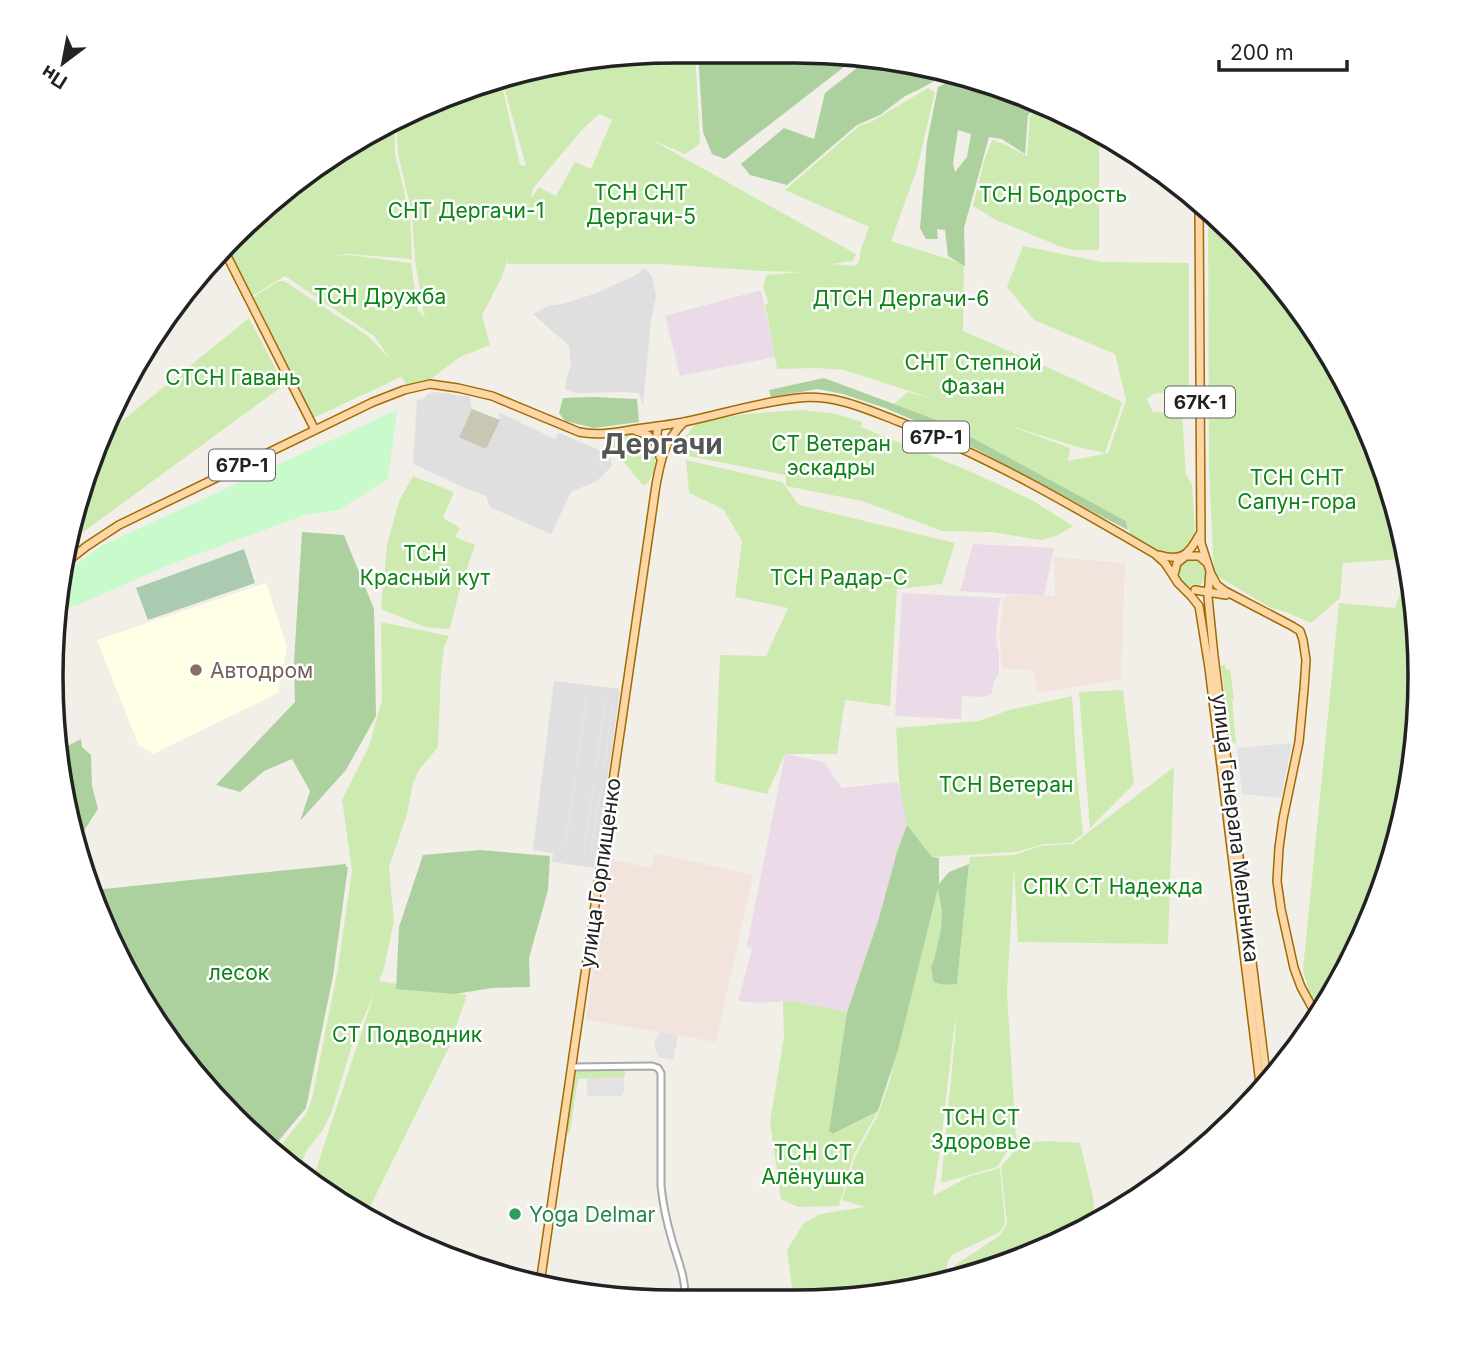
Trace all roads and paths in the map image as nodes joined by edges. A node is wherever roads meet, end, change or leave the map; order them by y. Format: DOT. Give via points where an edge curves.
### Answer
graph roads {
  1 [pos="1199,215"];
  2 [pos="228,258"];
  3 [pos="685,422"];
  4 [pos="660,428"];
  5 [pos="314,430"];
  6 [pos="632,430"];
  7 [pos="669,437"];
  8 [pos="662,446"];
  9 [pos="1200,534"];
  10 [pos="1155,554"];
  11 [pos="75,555"];
  12 [pos="1183,557"];
  13 [pos="1206,562"];
  14 [pos="1209,575"];
  15 [pos="1174,576"];
  16 [pos="1185,589"];
  17 [pos="1195,590"];
  18 [pos="1209,591"];
  19 [pos="1229,595"];
  20 [pos="1209,605"];
  21 [pos="1312,1006"];
  22 [pos="572,1067"];
  23 [pos="1261,1075"];
  24 [pos="1261,1075"];
  25 [pos="541,1274"];
  26 [pos="685,1290"];
  1 -- 9 [label="main road, 67К-1"];
  2 -- 5 [label="main road"];
  3 -- 4 [label="main road, 67Р-1"];
  3 -- 8 [label="main road, улица Горпищенко"];
  3 -- 10 [label="main road, 67Р-1" via="799,398 848,402 968,451"];
  4 -- 6 [label="main road, 67Р-1"];
  4 -- 7 [label="main road" via="669,431"];
  4 -- 7 [label="main road" via="662,440"];
  4 -- 8 [label="main road, улица Горпищенко"];
  5 -- 6 [label="main road, 67Р-1" via="373,402 430,384 492,396 579,432"];
  5 -- 11 [label="main road, 67Р-1" via="119,526"];
  6 -- 8 [label="main road"];
  7 -- 8 [label="main road"];
  8 -- 22 [label="main road, улица Горпищенко"];
  9 -- 12 [label="main road"];
  9 -- 13 [label="main road, 67К-1"];
  10 -- 12 [label="main road, 67Р-1"];
  10 -- 15 [label="main road, 67Р-1"];
  12 -- 13 [label="main road" via="1196,555"];
  12 -- 15 [label="main road"];
  13 -- 14 [label="main road, 67К-1"];
  14 -- 17 [label="main road" via="1205,585"];
  14 -- 18 [label="main road, улица Генерала Мельника"];
  14 -- 19 [label="main road, 67К-1"];
  15 -- 16 [label="main road"];
  16 -- 17 [label="main road, 67К-1"];
  16 -- 23 [label="main road, улица Генерала Мельника" via="1201,615"];
  17 -- 18 [label="main road, 67К-1"];
  18 -- 19 [label="main road, 67К-1"];
  18 -- 20 [label="main road, улица Генерала Мельника"];
  19 -- 20 [label="main road" via="1213,598"];
  19 -- 21 [label="main road, 67К-1" via="1292,625 1302,635 1306,660 1303,715 1283,819 1277,881 1294,968"];
  20 -- 24 [label="main road, улица Генерала Мельника"];
  22 -- 25 [label="main road, улица Горпищенко"];
  22 -- 26 [label="street" via="652,1066 661,1073 663,1205"];
}
